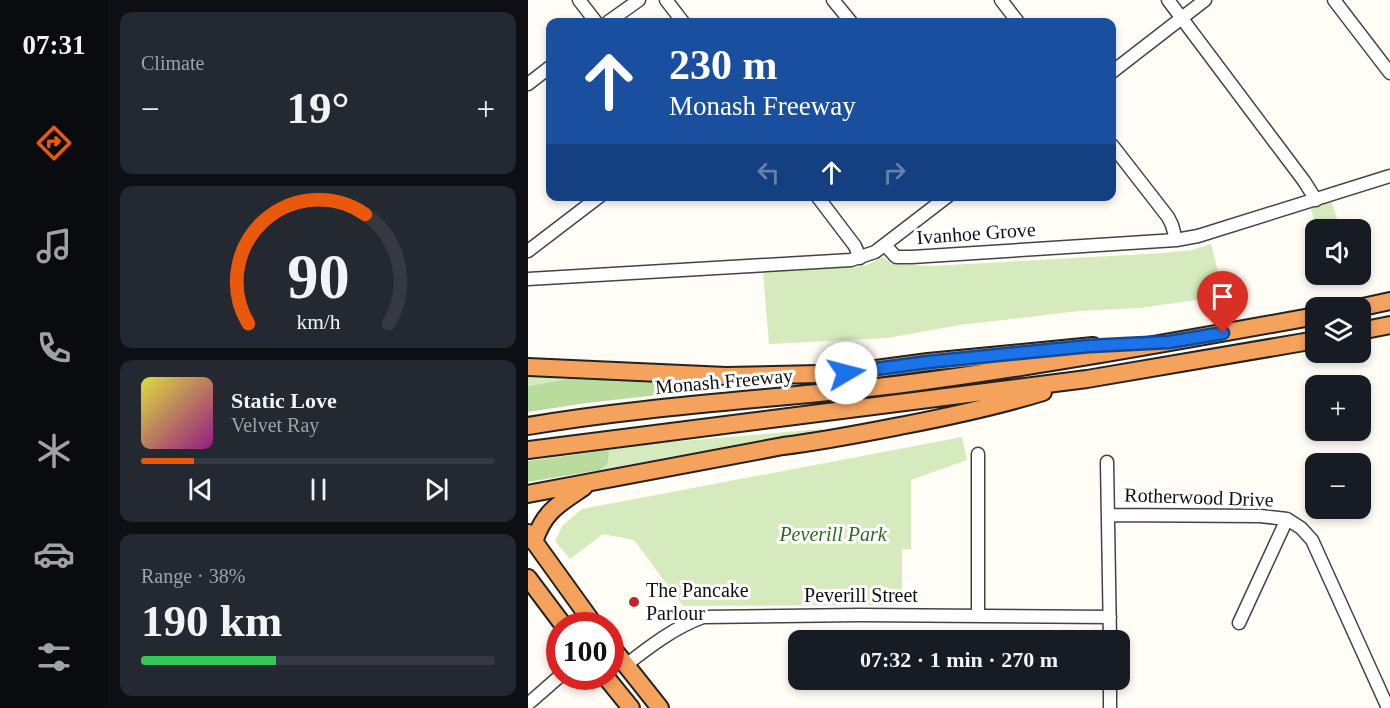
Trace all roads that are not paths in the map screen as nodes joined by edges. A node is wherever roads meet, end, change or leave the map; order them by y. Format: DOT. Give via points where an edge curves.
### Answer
graph roads {
  1 [pos="579,0"];
  2 [pos="639,0"];
  3 [pos="666,0"];
  4 [pos="833,0"];
  5 [pos="1001,0"];
  6 [pos="1168,0"];
  7 [pos="1205,0"];
  8 [pos="1334,0"];
  9 [pos="593,18"];
  10 [pos="614,18"];
  11 [pos="680,18"];
  12 [pos="847,18"];
  13 [pos="1015,18"];
  14 [pos="1181,18"];
  15 [pos="1116,69"];
  16 [pos="546,70"];
  17 [pos="1390,73"];
  18 [pos="528,84"];
  19 [pos="1116,150"];
  20 [pos="1390,176"];
  21 [pos="1316,200"];
  22 [pos="594,201"];
  23 [pos="821,201"];
  24 [pos="942,201"];
  25 [pos="1176,240"];
  26 [pos="885,245"];
  27 [pos="528,252"];
  28 [pos="860,258"];
  29 [pos="528,279"];
  30 [pos="1390,301"];
  31 [pos="1371,305"];
  32 [pos="1305,318"];
  33 [pos="1390,325"];
  34 [pos="1371,329"];
  35 [pos="1169,342"];
  36 [pos="1305,342"];
  37 [pos="528,366"];
  38 [pos="1087,379"];
  39 [pos="528,426"];
  40 [pos="528,450"];
  41 [pos="978,454"];
  42 [pos="1107,462"];
  43 [pos="590,483"];
  44 [pos="528,494"];
  45 [pos="1110,515"];
  46 [pos="1287,519"];
  47 [pos="531,537"];
  48 [pos="528,578"];
  49 [pos="554,612"];
  50 [pos="585,612"];
  51 [pos="978,615"];
  52 [pos="1110,617"];
  53 [pos="1239,623"];
  54 [pos="1110,630"];
  55 [pos="624,662"];
  56 [pos="626,665"];
  57 [pos="546,688"];
  58 [pos="617,690"];
  59 [pos="1110,690"];
  60 [pos="528,704"];
  61 [pos="631,708"];
  62 [pos="660,708"];
  63 [pos="1110,708"];
  64 [pos="1388,708"];
  1 -- 9 [label="street"];
  2 -- 10 [label="street"];
  3 -- 11 [label="street"];
  4 -- 12 [label="street"];
  5 -- 13 [label="street"];
  6 -- 14 [label="street"];
  7 -- 14 [label="street"];
  8 -- 17 [label="street"];
  14 -- 15 [label="street"];
  14 -- 21 [label="street"];
  16 -- 18 [label="street"];
  19 -- 25 [label="street" via="1168,217"];
  20 -- 21 [label="street, Ivanhoe Grove"];
  21 -- 25 [label="street, Ivanhoe Grove"];
  22 -- 27 [label="street"];
  23 -- 28 [label="street"];
  24 -- 26 [label="street"];
  25 -- 26 [label="street, Ivanhoe Grove" via="912,257 896,257"];
  26 -- 28 [label="street"];
  28 -- 29 [label="street"];
  30 -- 31 [label="highway"];
  32 -- 35 [label="highway, Monash Freeway"];
  33 -- 34 [label="highway"];
  35 -- 37 [label="highway" via="1089,346 808,375 726,376"];
  35 -- 39 [label="highway, Monash Freeway" via="904,384 619,412"];
  36 -- 38 [label="highway"];
  38 -- 40 [label="highway"];
  38 -- 43 [label="highway" via="1015,401 926,421"];
  41 -- 51 [label="street"];
  42 -- 45 [label="street"];
  43 -- 44 [label="highway"];
  43 -- 47 [label="highway" via="555,506"];
  45 -- 46 [label="street, Rotherwood Drive"];
  45 -- 52 [label="street"];
  46 -- 53 [label="street"];
  46 -- 64 [label="street, Rotherwood Drive" via="1312,540"];
  47 -- 50 [label="highway"];
  48 -- 49 [label="highway"];
  51 -- 52 [label="street, Peverill Street"];
  51 -- 56 [label="street, Peverill Street" via="703,617"];
  52 -- 54 [label="street"];
  55 -- 56 [label="highway"];
  56 -- 62 [label="highway"];
  57 -- 60 [label="street"];
  58 -- 61 [label="highway"];
  59 -- 63 [label="street"];
}
